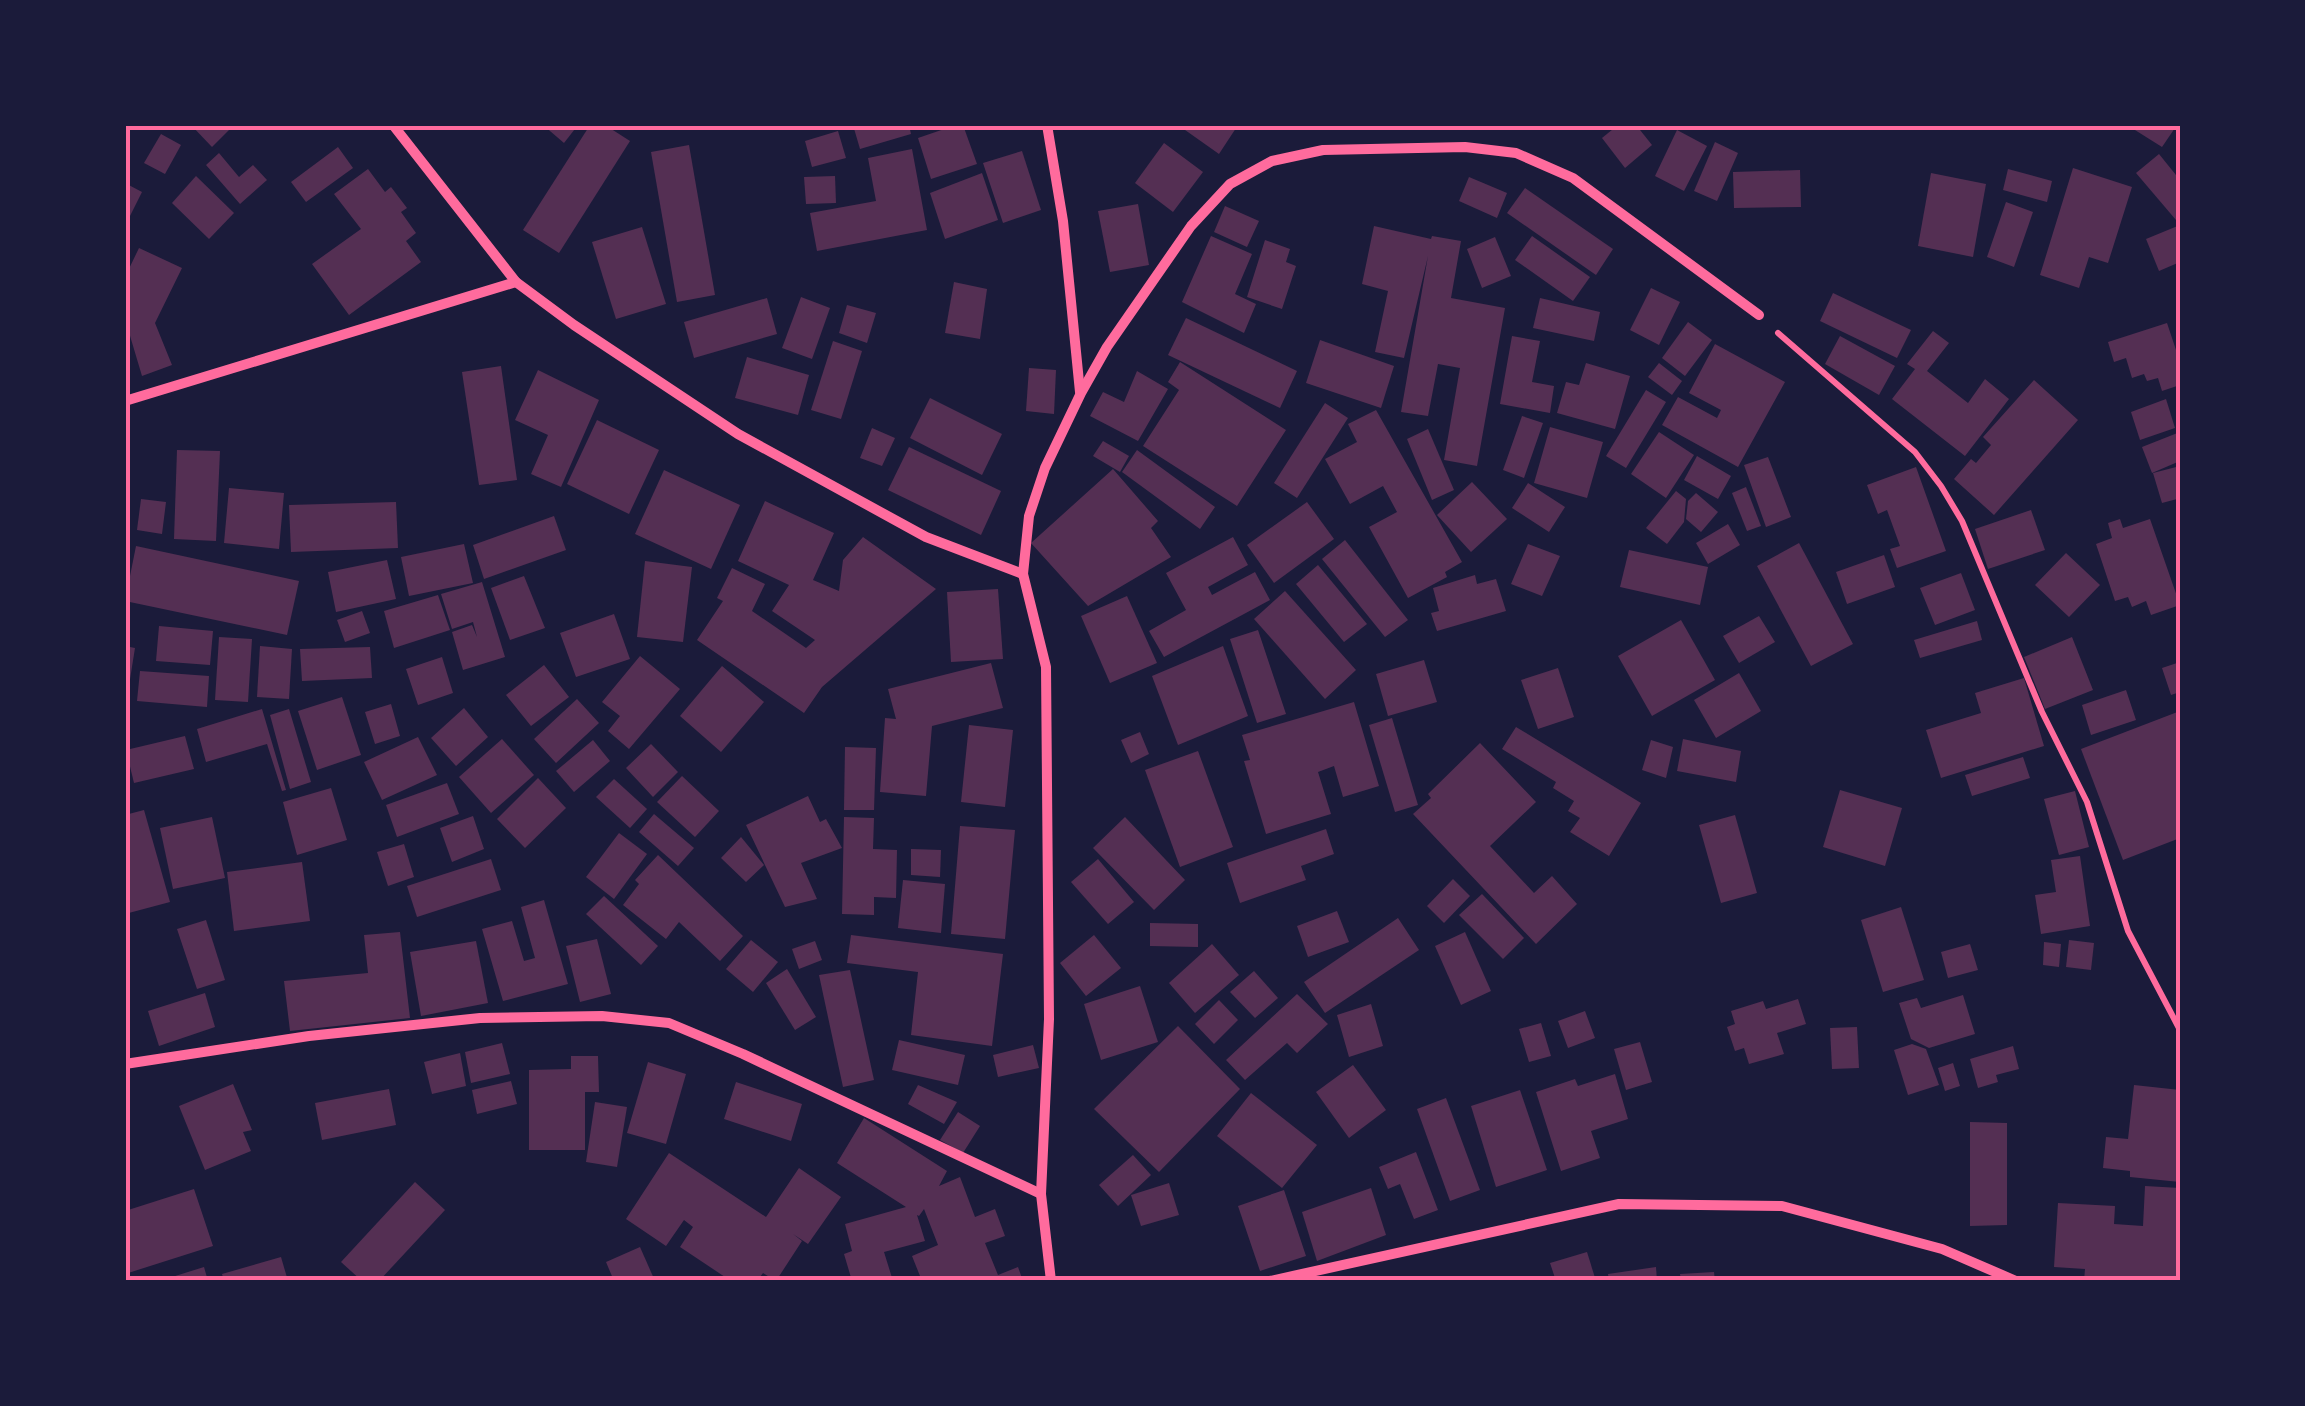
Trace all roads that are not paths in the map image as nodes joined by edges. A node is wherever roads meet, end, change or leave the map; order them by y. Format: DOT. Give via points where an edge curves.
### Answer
graph roads {
  1 [pos="393,125"];
  2 [pos="1046,125"];
  3 [pos="516,282"];
  4 [pos="1759,315"];
  5 [pos="1080,393"];
  6 [pos="125,401"];
  7 [pos="1022,574"];
  8 [pos="125,1064"];
  9 [pos="1042,1194"];
  10 [pos="1051,1281"];
  11 [pos="1270,1281"];
  12 [pos="2016,1281"];
  1 -- 3 [label="street"];
  2 -- 5 [label="street"];
  3 -- 6 [label="street"];
  3 -- 7 [label="street" via="738,434 926,538"];
  4 -- 5 [label="street" via="1574,178 1516,154 1465,147 1323,150 1272,161 1230,184 1191,226"];
  5 -- 7 [label="street" via="1029,516"];
  7 -- 9 [label="street" via="1046,667 1049,1019"];
  8 -- 9 [label="street" via="480,1018 602,1016 669,1024"];
  9 -- 10 [label="street"];
  11 -- 12 [label="street" via="1638,1204 1782,1206 1942,1249"];
}
